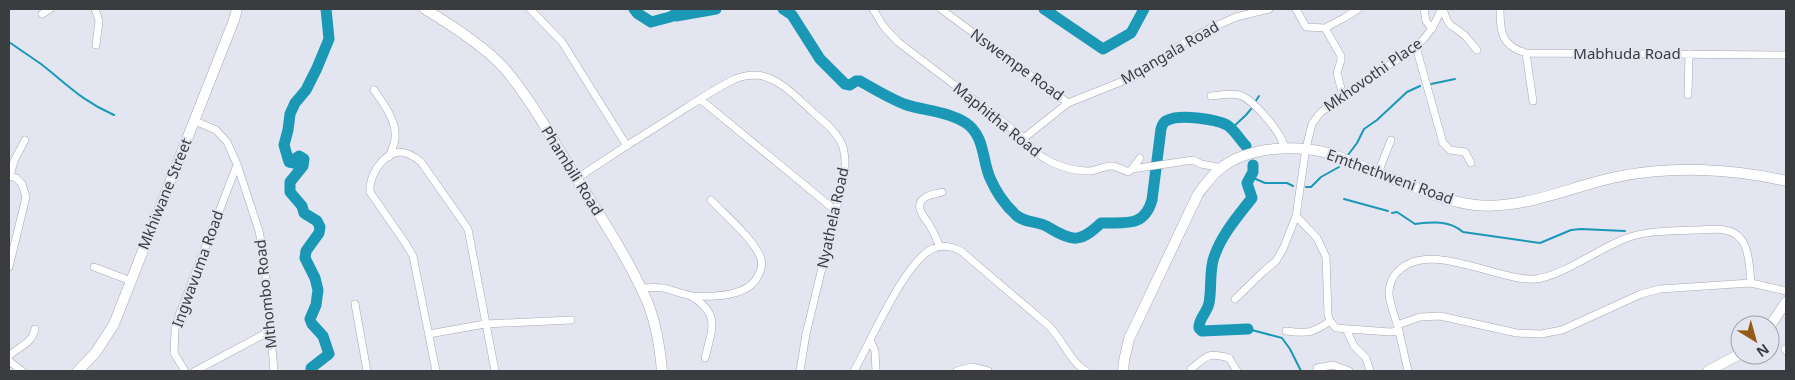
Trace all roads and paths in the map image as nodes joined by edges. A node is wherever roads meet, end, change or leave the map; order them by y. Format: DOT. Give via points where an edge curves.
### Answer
graph roads {
  1 [pos="50,9"];
  2 [pos="95,9"];
  3 [pos="237,9"];
  4 [pos="425,9"];
  5 [pos="530,9"];
  6 [pos="873,9"];
  7 [pos="941,9"];
  8 [pos="1269,9"];
  9 [pos="1296,9"];
  10 [pos="1358,9"];
  11 [pos="1424,9"];
  12 [pos="1442,9"];
  13 [pos="1500,9"];
  14 [pos="1253,10"];
  15 [pos="42,14"];
  16 [pos="1324,28"];
  17 [pos="1432,29"];
  18 [pos="96,45"];
  19 [pos="1416,47"];
  20 [pos="1477,50"];
  21 [pos="1526,53"];
  22 [pos="1688,54"];
  23 [pos="1786,55"];
  24 [pos="374,90"];
  25 [pos="1688,95"];
  26 [pos="1211,96"];
  27 [pos="1343,96"];
  28 [pos="700,99"];
  29 [pos="1533,101"];
  30 [pos="1068,103"];
  31 [pos="195,121"];
  32 [pos="1024,138"];
  33 [pos="26,140"];
  34 [pos="1391,140"];
  35 [pos="627,146"];
  36 [pos="1284,148"];
  37 [pos="1306,148"];
  38 [pos="388,157"];
  39 [pos="1140,158"];
  40 [pos="1470,162"];
  41 [pos="237,164"];
  42 [pos="1222,168"];
  43 [pos="1132,169"];
  44 [pos="1378,173"];
  45 [pos="9,176"];
  46 [pos="576,179"];
  47 [pos="1786,181"];
  48 [pos="942,192"];
  49 [pos="711,200"];
  50 [pos="836,211"];
  51 [pos="1296,216"];
  52 [pos="940,247"];
  53 [pos="9,266"];
  54 [pos="94,267"];
  55 [pos="131,282"];
  56 [pos="1751,283"];
  57 [pos="640,288"];
  58 [pos="1786,291"];
  59 [pos="691,296"];
  60 [pos="1235,299"];
  61 [pos="1786,302"];
  62 [pos="355,304"];
  63 [pos="1777,315"];
  64 [pos="571,320"];
  65 [pos="1330,321"];
  66 [pos="485,324"];
  67 [pos="1398,328"];
  68 [pos="35,329"];
  69 [pos="1346,329"];
  70 [pos="270,331"];
  71 [pos="1286,331"];
  72 [pos="429,334"];
  73 [pos="870,340"];
  74 [pos="9,356"];
  75 [pos="705,358"];
  76 [pos="1730,359"];
  77 [pos="9,361"];
  78 [pos="1317,368"];
  79 [pos="1191,370"];
  80 [pos="22,371"];
  81 [pos="78,371"];
  82 [pos="185,371"];
  83 [pos="195,371"];
  84 [pos="274,371"];
  85 [pos="367,371"];
  86 [pos="436,371"];
  87 [pos="495,371"];
  88 [pos="662,371"];
  89 [pos="800,371"];
  90 [pos="854,371"];
  91 [pos="876,371"];
  92 [pos="957,371"];
  93 [pos="988,371"];
  94 [pos="1086,371"];
  95 [pos="1123,371"];
  96 [pos="1237,371"];
  97 [pos="1349,371"];
  98 [pos="1370,371"];
  99 [pos="1408,371"];
  100 [pos="1708,371"];
  1 -- 15 [label="street"];
  2 -- 18 [label="street" via="99,21"];
  3 -- 31 [label="street, Mkhiwane Street"];
  4 -- 46 [label="street, Phambili Road" via="502,67 529,102"];
  5 -- 35 [label="street" via="562,42"];
  6 -- 32 [label="street, Maphitha Road" via="898,42"];
  7 -- 30 [label="street, Nswempe Road"];
  8 -- 14 [label="street, Mqangala Road"];
  9 -- 16 [label="street" via="1306,26"];
  10 -- 16 [label="street"];
  11 -- 17 [label="street" via="1426,21"];
  12 -- 17 [label="street, Mkhovothi Place"];
  12 -- 20 [label="street" via="1452,29 1462,34"];
  13 -- 21 [label="street" via="1503,36 1510,46"];
  14 -- 30 [label="street, Mqangala Road" via="1185,42 1133,77"];
  16 -- 27 [label="street" via="1341,56 1337,73"];
  17 -- 19 [label="street, Mkhovothi Place"];
  19 -- 27 [label="street, Mkhovothi Place"];
  19 -- 40 [label="street" via="1444,143 1450,150 1468,154"];
  21 -- 22 [label="street, Mabhuda Road"];
  21 -- 29 [label="street"];
  22 -- 23 [label="street, Mabhuda Road"];
  22 -- 25 [label="street"];
  24 -- 38 [label="street" via="388,112 395,133"];
  26 -- 36 [label="street" via="1237,94 1246,98 1278,133"];
  27 -- 37 [label="street, Mkhovothi Place" via="1320,113 1312,124"];
  28 -- 35 [label="street, Nyathela Road"];
  28 -- 50 [label="street"];
  28 -- 50 [label="street, Nyathela Road" via="736,78 746,76 770,79 787,90 832,129 841,142 846,164"];
  30 -- 32 [label="street, Mqangala Road"];
  31 -- 41 [label="street, Mthombo Road" via="222,136"];
  31 -- 55 [label="street, Mkhiwane Street"];
  32 -- 43 [label="street, Maphitha Road" via="1031,149 1066,168 1088,171 1113,166 1128,172"];
  33 -- 45 [label="street"];
  34 -- 44 [label="street"];
  35 -- 46 [label="street, Nyathela Road"];
  36 -- 37 [label="street, Emthethweni Road"];
  36 -- 42 [label="street, Emthethweni Road" via="1255,153"];
  37 -- 44 [label="street, Emthethweni Road" via="1332,154"];
  37 -- 51 [label="street, Mkhovothi Place"];
  38 -- 66 [label="street" via="399,152 411,154 421,162 468,229"];
  38 -- 72 [label="street" via="374,173 370,192 413,256"];
  39 -- 43 [label="street"];
  41 -- 70 [label="street, Mthombo Road" via="262,242"];
  41 -- 82 [label="street, Ingwavuma Road" via="178,318 175,356"];
  42 -- 43 [label="street, Maphitha Road" via="1193,160"];
  42 -- 95 [label="street, Emthethweni Road" via="1203,187 1187,216 1129,339"];
  44 -- 47 [label="street, Emthethweni Road" via="1437,197 1495,206 1529,201 1617,177 1668,170 1728,172"];
  45 -- 53 [label="street" via="22,184 26,197"];
  46 -- 57 [label="street, Phambili Road"];
  48 -- 52 [label="street" via="927,196 919,205"];
  49 -- 59 [label="street" via="753,244 760,255 761,272 747,290"];
  50 -- 89 [label="street, Nyathela Road"];
  51 -- 60 [label="street, Mkhovothi Place" via="1276,261"];
  51 -- 65 [label="street" via="1317,238 1326,257"];
  52 -- 73 [label="street" via="921,257 900,285"];
  52 -- 94 [label="street" via="956,249 972,260 1058,334 1079,366"];
  54 -- 55 [label="street"];
  55 -- 81 [label="street, Mkhiwane Street" via="114,324 96,352"];
  56 -- 58 [label="street"];
  56 -- 67 [label="street" via="1650,291 1562,330 1541,334 1517,333 1440,316 1420,317"];
  56 -- 67 [label="street" via="1744,243 1733,232 1724,229 1639,234 1536,279 1439,259 1423,260 1400,269 1390,285 1390,301"];
  57 -- 59 [label="street" via="664,288"];
  57 -- 88 [label="street, Phambili Road" via="653,318"];
  59 -- 75 [label="street" via="709,309 712,318"];
  61 -- 63 [label="street"];
  62 -- 85 [label="street"];
  64 -- 66 [label="street"];
  65 -- 69 [label="street" via="1336,328"];
  65 -- 71 [label="street" via="1306,334"];
  66 -- 72 [label="street"];
  66 -- 87 [label="street"];
  67 -- 69 [label="street" via="1390,332"];
  67 -- 99 [label="street"];
  68 -- 74 [label="street" via="28,343"];
  69 -- 98 [label="street" via="1354,346 1366,358"];
  70 -- 83 [label="street"];
  70 -- 84 [label="street, Mthombo Road"];
  72 -- 86 [label="street"];
  73 -- 90 [label="street"];
  73 -- 91 [label="street" via="875,351"];
  76 -- 100 [label="street"];
  77 -- 80 [label="street"];
  78 -- 97 [label="street" via="1333,365"];
  79 -- 96 [label="street" via="1212,354 1229,358"];
  92 -- 93 [label="street" via="972,367"];
}
